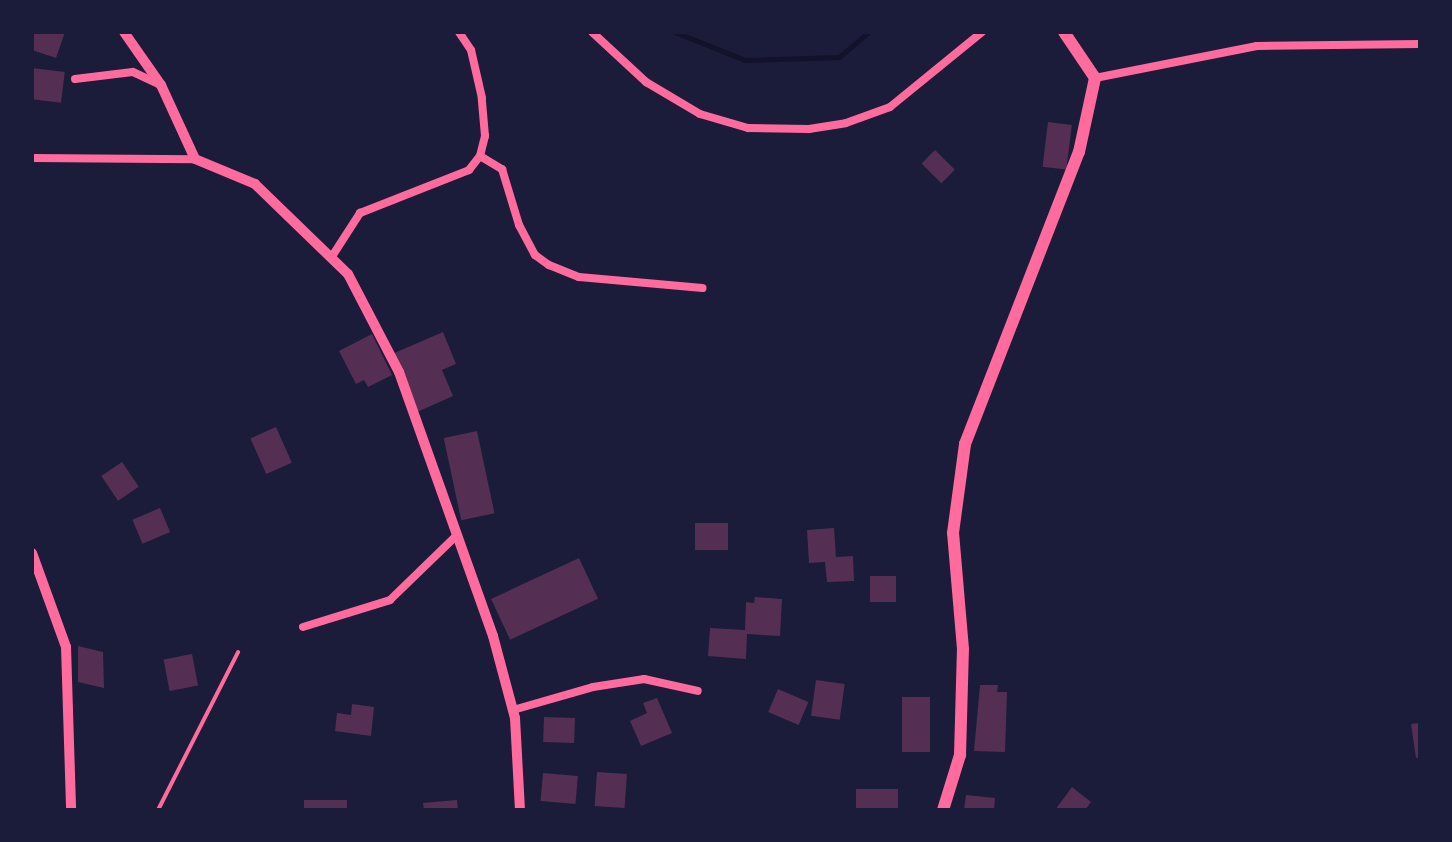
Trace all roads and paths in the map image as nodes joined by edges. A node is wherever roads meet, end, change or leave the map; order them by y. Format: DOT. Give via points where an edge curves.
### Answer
graph roads {
  1 [pos="124,32"];
  2 [pos="459,32"];
  3 [pos="592,32"];
  4 [pos="982,32"];
  5 [pos="1064,32"];
  6 [pos="1420,44"];
  7 [pos="1095,78"];
  8 [pos="75,79"];
  9 [pos="161,85"];
  10 [pos="480,156"];
  11 [pos="32,158"];
  12 [pos="195,159"];
  13 [pos="331,258"];
  14 [pos="703,288"];
  15 [pos="455,537"];
  16 [pos="32,553"];
  17 [pos="303,627"];
  18 [pos="238,652"];
  19 [pos="698,691"];
  20 [pos="513,710"];
  21 [pos="71,810"];
  22 [pos="158,810"];
  23 [pos="520,810"];
  24 [pos="943,810"];
  1 -- 9 [label="street"];
  2 -- 10 [label="street" via="471,50 482,98 485,136"];
  3 -- 4 [label="street" via="646,82 700,114 748,128 809,129 890,107"];
  5 -- 7 [label="main road"];
  6 -- 7 [label="street" via="1257,46"];
  7 -- 24 [label="main road" via="1079,152 965,444 953,533 963,649 960,755"];
  8 -- 9 [label="street" via="133,72"];
  9 -- 12 [label="street"];
  10 -- 13 [label="street" via="469,170 360,213"];
  10 -- 14 [label="street" via="502,169 519,225 535,255 549,265 579,277"];
  11 -- 12 [label="street"];
  12 -- 13 [label="street" via="255,184"];
  13 -- 15 [label="street" via="348,274 399,372"];
  15 -- 17 [label="street" via="390,600"];
  15 -- 20 [label="street" via="493,636"];
  16 -- 21 [label="street" via="66,647"];
  18 -- 22 [label="lane"];
  19 -- 20 [label="street" via="644,679"];
  20 -- 23 [label="street"];
}
